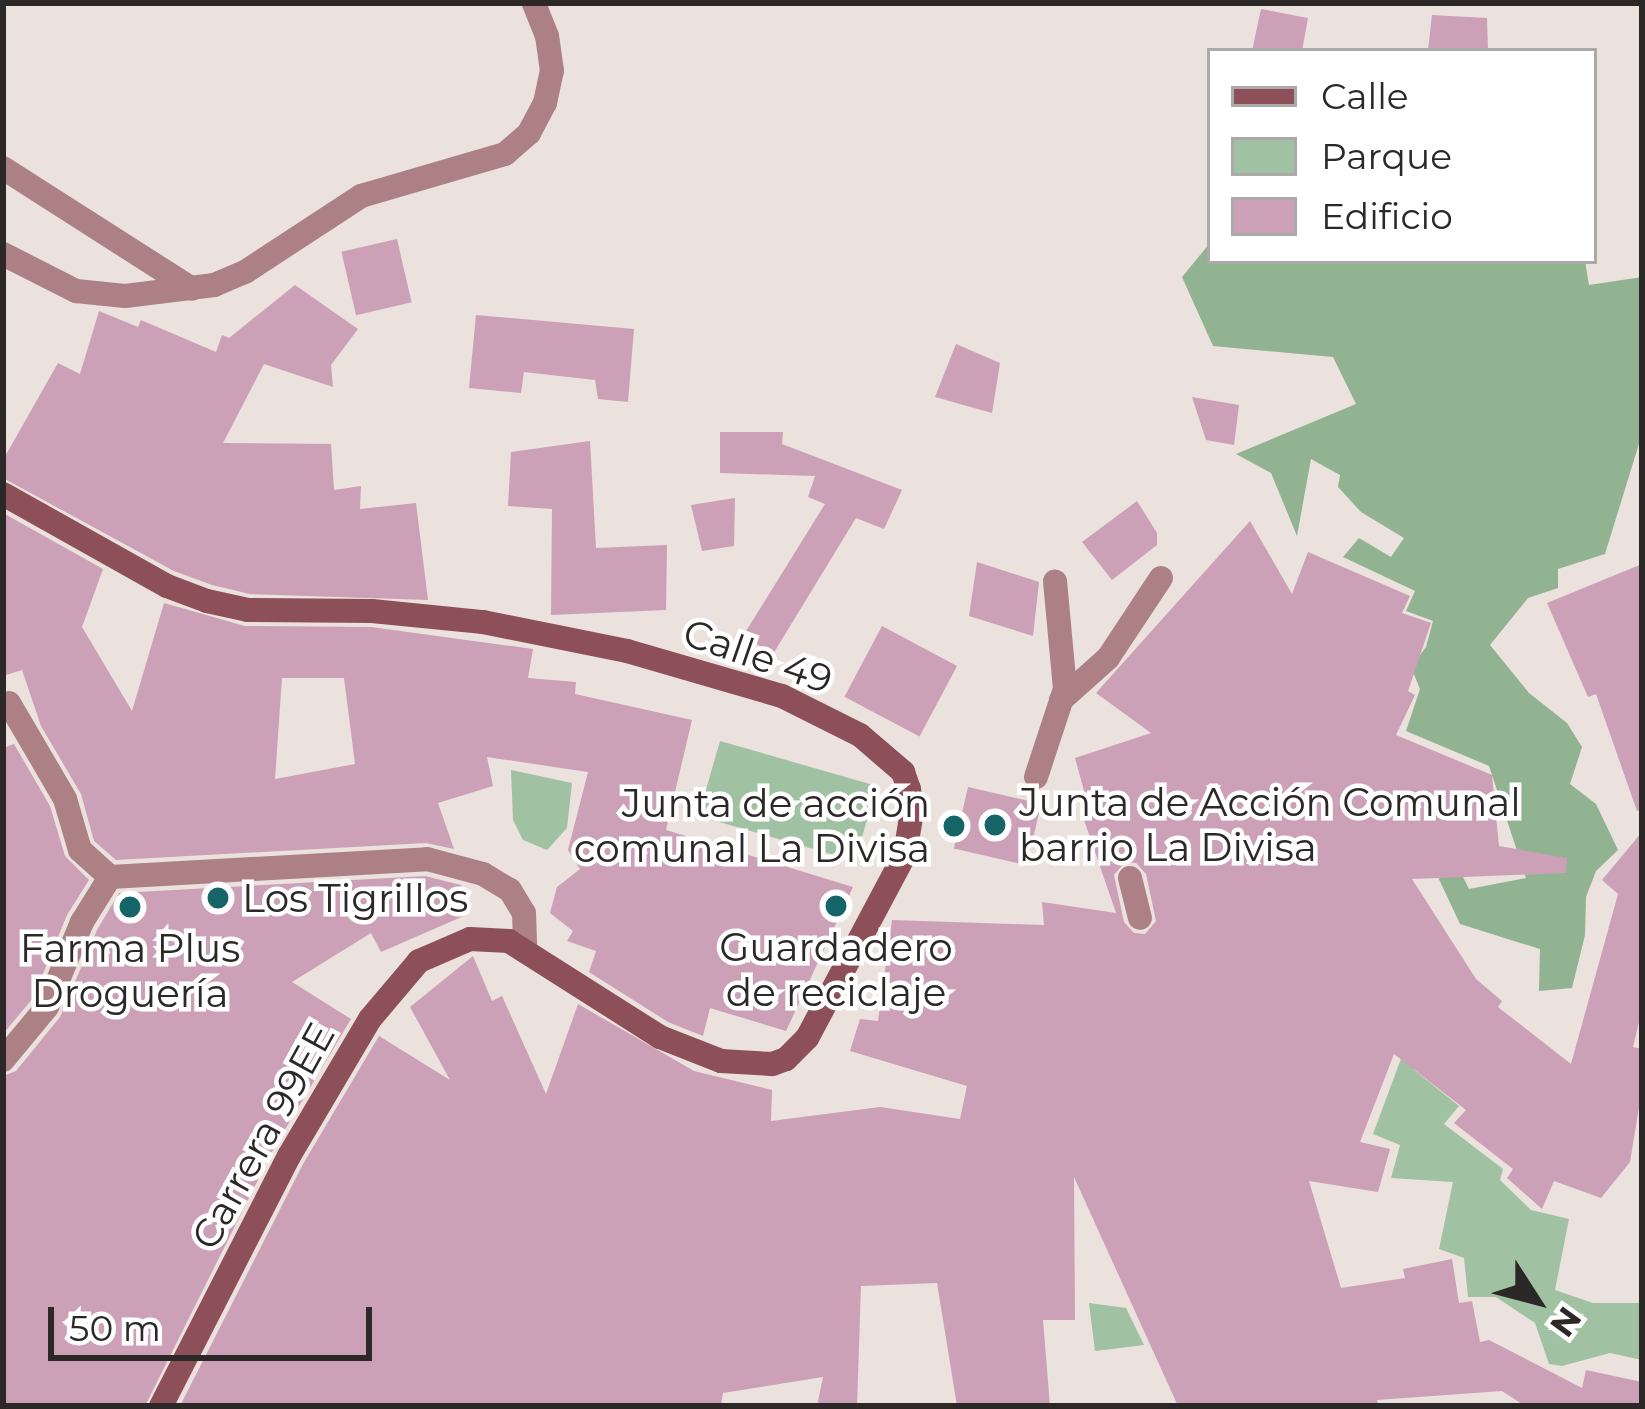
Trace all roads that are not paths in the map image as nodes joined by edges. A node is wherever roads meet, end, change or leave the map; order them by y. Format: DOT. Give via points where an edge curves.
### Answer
graph roads {
  1 [pos="534,3"];
  2 [pos="3,168"];
  3 [pos="3,254"];
  4 [pos="192,289"];
  5 [pos="3,494"];
  6 [pos="1160,578"];
  7 [pos="1055,581"];
  8 [pos="1061,700"];
  9 [pos="9,703"];
  10 [pos="1036,777"];
  11 [pos="110,877"];
  12 [pos="1130,878"];
  13 [pos="1140,919"];
  14 [pos="470,939"];
  15 [pos="525,946"];
  16 [pos="3,1060"];
  17 [pos="161,1406"];
  1 -- 4 [label="street" via="552,71 529,133 506,154 361,196 245,272"];
  2 -- 4 [label="street"];
  3 -- 4 [label="street" via="76,291"];
  5 -- 15 [label="street, Calle 49" via="208,601 483,622 627,651 809,706 903,772 912,811 905,854 807,1038 786,1059 740,1064 660,1037"];
  6 -- 8 [label="street" via="1108,658"];
  7 -- 8 [label="street"];
  8 -- 10 [label="street"];
  9 -- 11 [label="street" via="65,799 80,850"];
  11 -- 15 [label="street" via="427,859 510,890 524,913"];
  11 -- 16 [label="street" via="47,1007"];
  12 -- 13 [label="street"];
  14 -- 15 [label="street, Calle 49"];
  14 -- 17 [label="street, Carrera 99EE" via="419,961 370,1018 252,1222"];
}
